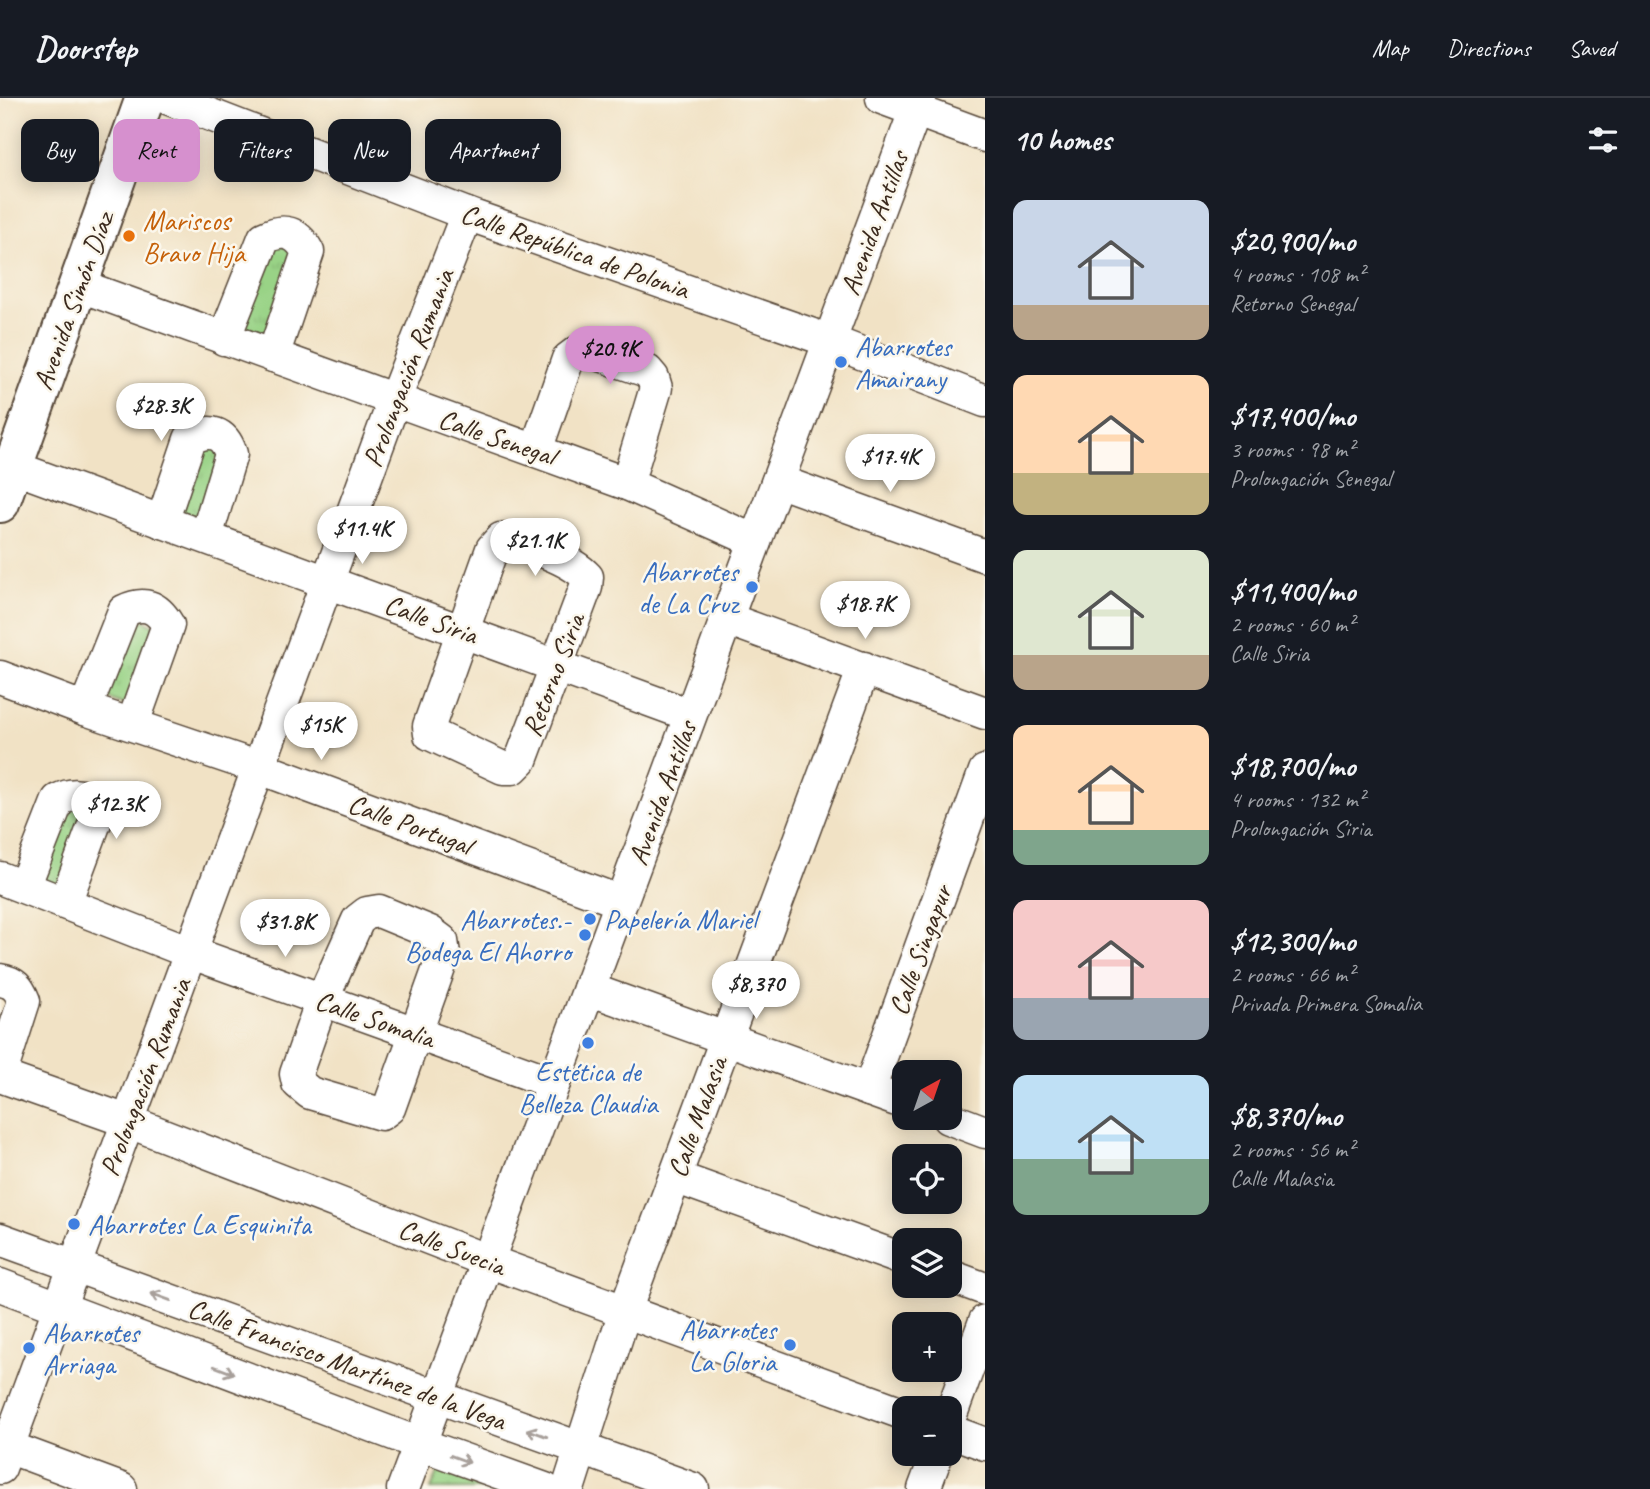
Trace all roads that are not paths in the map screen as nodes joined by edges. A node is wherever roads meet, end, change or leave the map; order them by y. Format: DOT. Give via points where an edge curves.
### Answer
graph roads {
  1 [pos="145,98"];
  2 [pos="167,98"];
  3 [pos="882,98"];
  4 [pos="918,104"];
  5 [pos="985,136"];
  6 [pos="467,214"];
  7 [pos="78,285"];
  8 [pos="224,339"];
  9 [pos="830,341"];
  10 [pos="273,356"];
  11 [pos="394,401"];
  12 [pos="985,401"];
  13 [pos="536,450"];
  14 [pos="13,467"];
  15 [pos="778,481"];
  16 [pos="627,484"];
  17 [pos="0,503"];
  18 [pos="162,522"];
  19 [pos="206,537"];
  20 [pos="755,541"];
  21 [pos="985,556"];
  22 [pos="329,581"];
  23 [pos="727,619"];
  24 [pos="464,632"];
  25 [pos="557,665"];
  26 [pos="864,668"];
  27 [pos="0,677"];
  28 [pos="85,709"];
  29 [pos="985,713"];
  30 [pos="691,716"];
  31 [pos="133,723"];
  32 [pos="260,768"];
  33 [pos="985,771"];
  34 [pos="12,883"];
  35 [pos="621,902"];
  36 [pos="65,903"];
  37 [pos="192,953"];
  38 [pos="0,980"];
  39 [pos="589,989"];
  40 [pos="322,1000"];
  41 [pos="417,1033"];
  42 [pos="727,1038"];
  43 [pos="0,1076"];
  44 [pos="554,1083"];
  45 [pos="869,1090"];
  46 [pos="892,1098"];
  47 [pos="127,1121"];
  48 [pos="962,1123"];
  49 [pos="985,1132"];
  50 [pos="675,1177"];
  51 [pos="0,1239"];
  52 [pos="892,1255"];
  53 [pos="488,1261"];
  54 [pos="74,1266"];
  55 [pos="962,1280"];
  56 [pos="0,1285"];
  57 [pos="985,1289"];
  58 [pos="59,1307"];
  59 [pos="625,1311"];
  60 [pos="985,1321"];
  61 [pos="438,1396"];
  62 [pos="958,1396"];
  63 [pos="892,1409"];
  64 [pos="962,1435"];
  65 [pos="420,1444"];
  66 [pos="985,1444"];
  67 [pos="581,1449"];
  68 [pos="3,1453"];
  69 [pos="933,1466"];
  70 [pos="121,1489"];
  71 [pos="403,1489"];
  72 [pos="545,1489"];
  73 [pos="568,1489"];
  74 [pos="693,1489"];
  75 [pos="924,1489"];
  1 -- 7 [label="main road, Avenida Simón Díaz"];
  2 -- 6 [label="street, Calle República de Polonia"];
  3 -- 4 [label="street"];
  4 -- 5 [label="street"];
  4 -- 9 [label="street, Avenida Antillas"];
  6 -- 9 [label="street, Calle República de Polonia"];
  6 -- 11 [label="street, Prolongación Rumania"];
  7 -- 8 [label="street, Calle Senegal"];
  7 -- 14 [label="main road, Avenida Simón Díaz"];
  8 -- 10 [label="street, Calle Senegal"];
  8 -- 10 [label="street" via="264,238 275,232 290,233 302,241 307,252"];
  9 -- 12 [label="street, Calle República de Polonia"];
  9 -- 15 [label="street, Avenida Antillas"];
  10 -- 11 [label="street, Calle Senegal"];
  11 -- 13 [label="street, Calle Senegal"];
  11 -- 22 [label="street, Prolongación Rumania"];
  13 -- 16 [label="street, Calle Senegal"];
  13 -- 16 [label="street" via="568,359 576,353 586,350 647,371 656,388"];
  14 -- 17 [label="main road, Avenida Simón Díaz"];
  14 -- 18 [label="street, Calle Siria"];
  15 -- 20 [label="street, Avenida Antillas"];
  15 -- 21 [label="street"];
  16 -- 20 [label="street, Calle Senegal"];
  18 -- 19 [label="street, Calle Siria"];
  18 -- 19 [label="street" via="190,439 202,432 215,433 227,442 231,454"];
  19 -- 22 [label="street, Calle Siria"];
  20 -- 23 [label="street, Avenida Antillas"];
  22 -- 24 [label="street, Calle Siria"];
  22 -- 32 [label="street, Prolongación Rumania"];
  23 -- 26 [label="street"];
  23 -- 30 [label="street, Avenida Antillas"];
  24 -- 25 [label="street, Calle Siria"];
  24 -- 25 [label="street, Retorno Siria" via="492,549 501,539 514,541 579,567 587,577"];
  24 -- 25 [label="street, Retorno Siria" via="429,734 503,768 513,768 521,760"];
  25 -- 30 [label="street, Calle Siria"];
  26 -- 29 [label="street"];
  26 -- 42 [label="street, Calle Malasia"];
  27 -- 28 [label="street, Calle Portugal"];
  28 -- 31 [label="street, Calle Portugal"];
  28 -- 31 [label="street" via="124,611 136,605 148,607 161,614 167,625"];
  30 -- 35 [label="street, Avenida Antillas"];
  31 -- 32 [label="street, Calle Portugal"];
  32 -- 35 [label="street, Calle Portugal"];
  32 -- 37 [label="street, Prolongación Rumania"];
  33 -- 45 [label="street, Calle Singapur"];
  34 -- 36 [label="street, Calle Somalia"];
  34 -- 36 [label="street" via="58,800 81,796 94,805 97,817"];
  35 -- 39 [label="street, Avenida Antillas"];
  36 -- 37 [label="street, Calle Somalia"];
  37 -- 40 [label="street, Calle Somalia"];
  37 -- 47 [label="street, Prolongación Rumania"];
  38 -- 43 [label="street" via="19,989 24,1001"];
  39 -- 42 [label="street"];
  39 -- 44 [label="street, Avenida Antillas"];
  40 -- 41 [label="street, Calle Somalia"];
  40 -- 41 [label="street" via="296,1074 298,1083 310,1093 381,1114 389,1108"];
  40 -- 41 [label="street" via="358,920 379,911 442,941 444,954"];
  41 -- 44 [label="street, Calle Somalia"];
  42 -- 45 [label="street"];
  42 -- 50 [label="street, Calle Malasia"];
  43 -- 47 [label="street, Calle Suecia"];
  44 -- 53 [label="street, Avenida Antillas"];
  45 -- 46 [label="street"];
  47 -- 53 [label="street, Calle Suecia"];
  47 -- 54 [label="street, Prolongación Rumania"];
  48 -- 49 [label="street"];
  50 -- 52 [label="street"];
  50 -- 59 [label="street, Calle Malasia"];
  51 -- 54 [label="street, Calle Francisco Martínez de la Vega"];
  53 -- 59 [label="street, Calle Suecia"];
  53 -- 61 [label="street, Avenida Antillas"];
  54 -- 58 [label="street, Prolongación Rumania"];
  61 -- 54 [label="street, Calle Francisco Martínez de la Vega, one-way"];
  55 -- 57 [label="street"];
  56 -- 58 [label="street, Calle Francisco Martínez de la Vega"];
  58 -- 65 [label="street, Calle Francisco Martínez de la Vega, one-way"];
  58 -- 68 [label="street, Prolongación Rumania"];
  59 -- 63 [label="street, Calle Suecia"];
  59 -- 67 [label="street, Calle Malasia"];
  60 -- 62 [label="street"];
  61 -- 65 [label="street, Avenida Antillas"];
  67 -- 61 [label="street, Calle Francisco Martínez de la Vega, one-way"];
  64 -- 66 [label="street"];
  65 -- 71 [label="street, Avenida Antillas"];
  65 -- 72 [label="street, Calle Francisco Martínez de la Vega, one-way"];
  67 -- 73 [label="street, Calle Malasia"];
  67 -- 74 [label="street, Calle Francisco Martínez de la Vega"];
  68 -- 70 [label="street"];
  69 -- 75 [label="street"];
}
